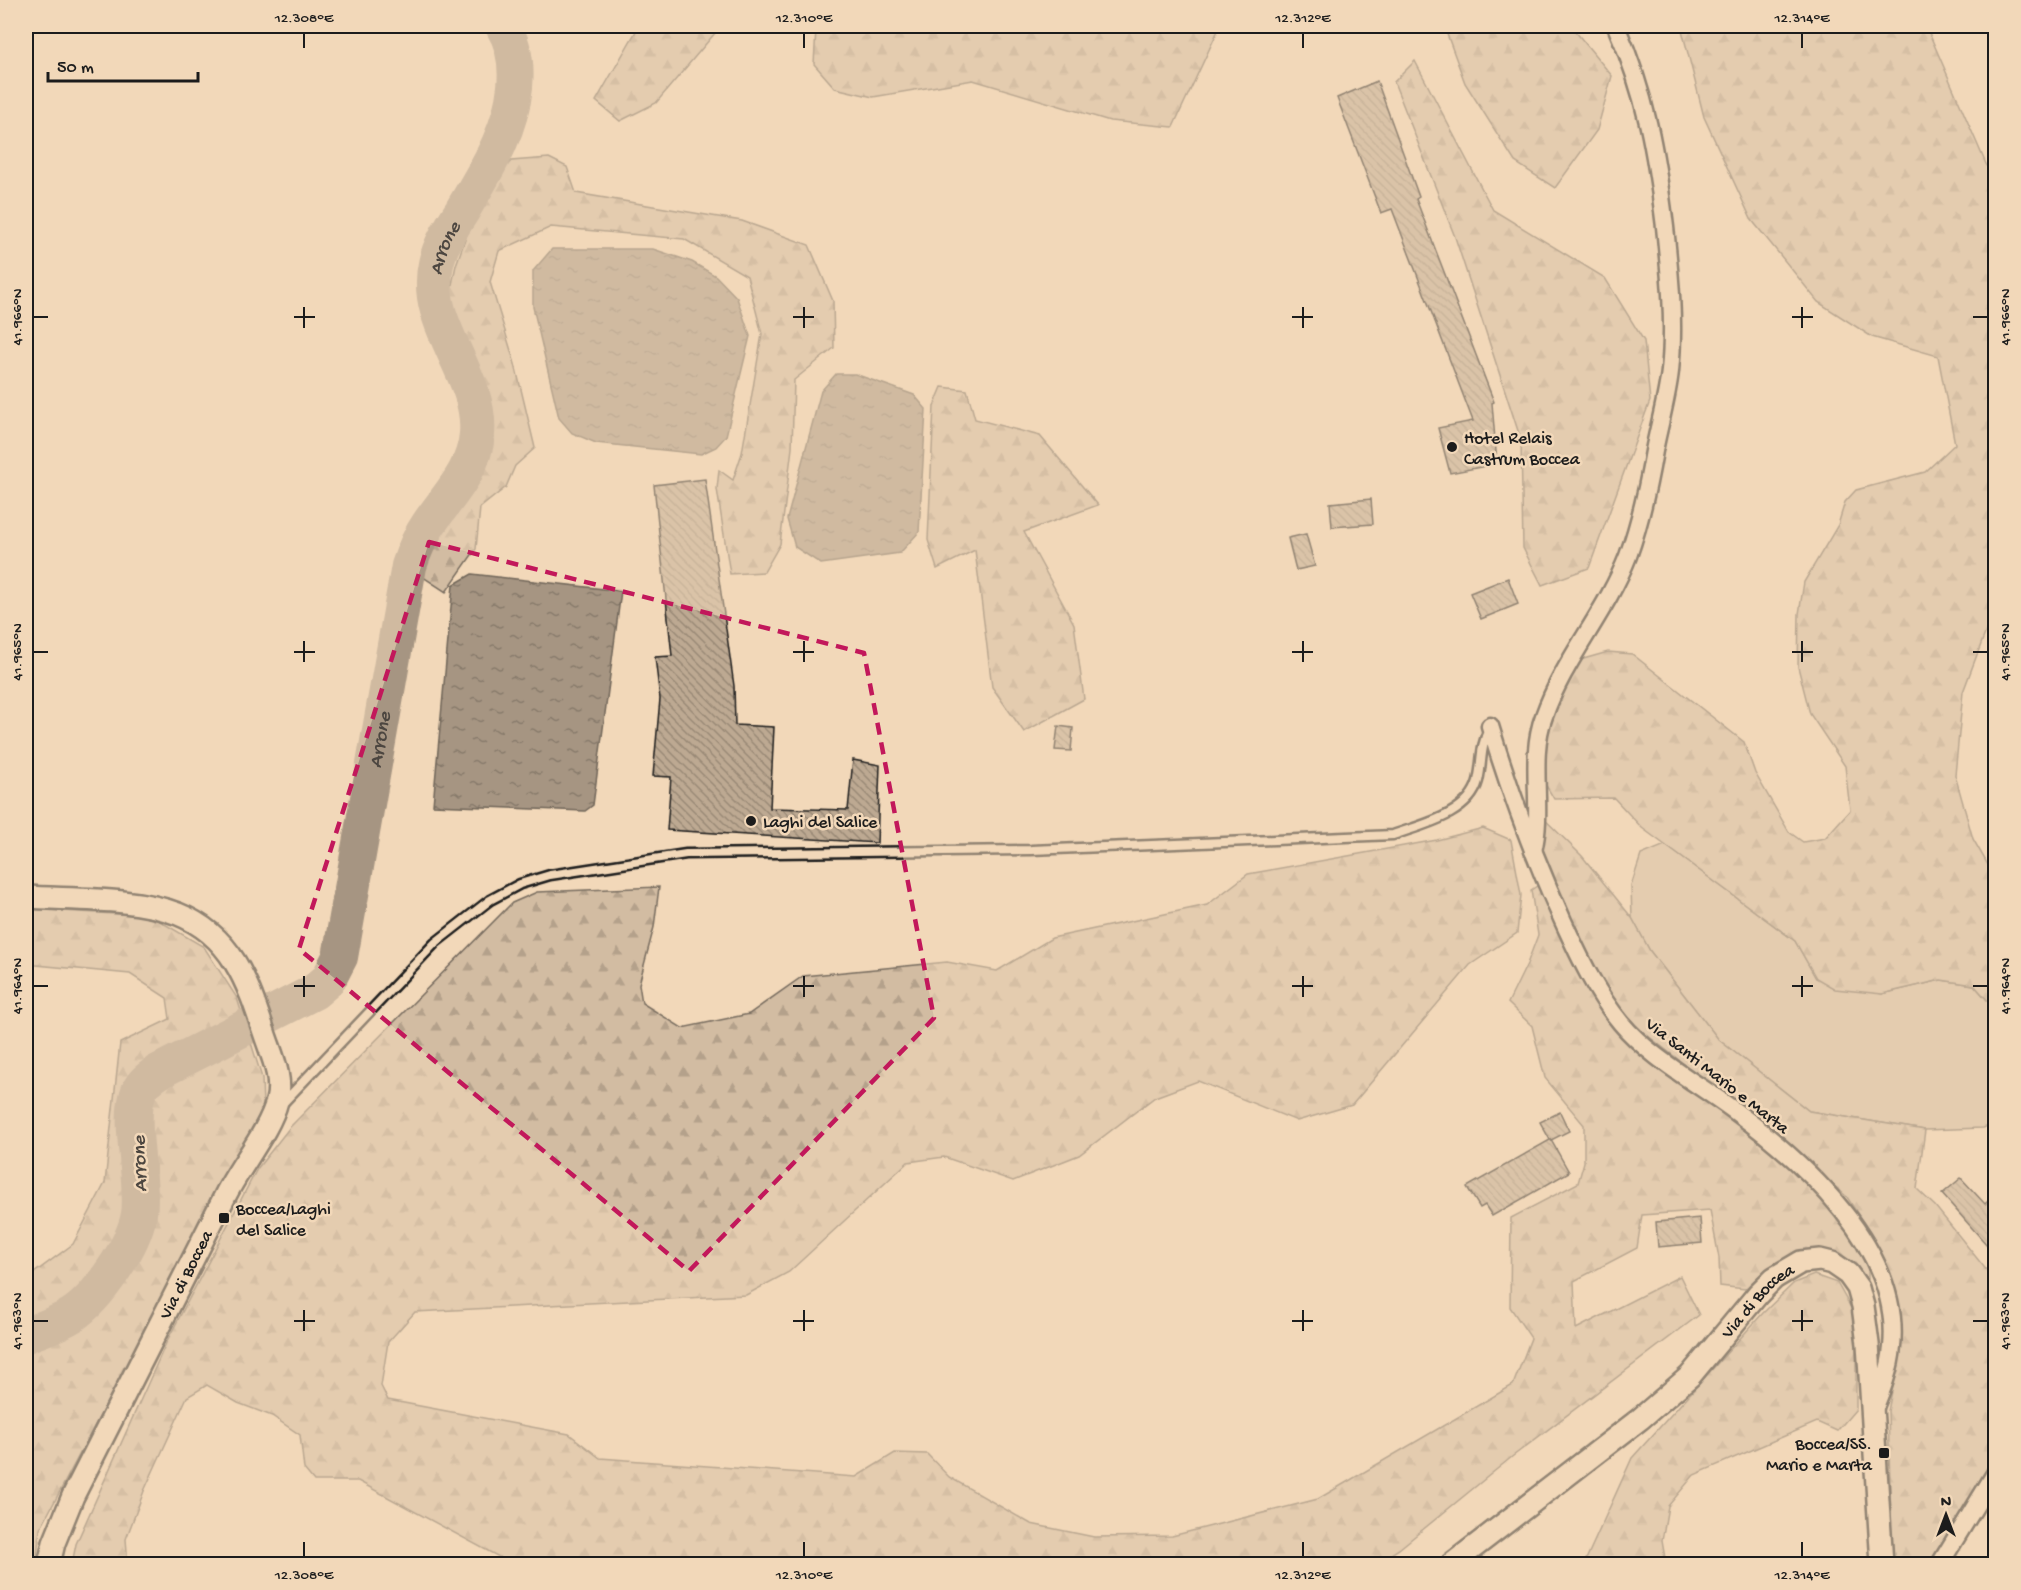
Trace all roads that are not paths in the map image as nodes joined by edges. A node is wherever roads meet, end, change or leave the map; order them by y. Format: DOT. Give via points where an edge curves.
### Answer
graph roads {
  1 [pos="1616,26"];
  2 [pos="1490,726"];
  3 [pos="1533,851"];
  4 [pos="26,897"];
  5 [pos="271,1116"];
  6 [pos="1873,1413"];
  7 [pos="1995,1472"];
  8 [pos="49,1564"];
  9 [pos="1452,1564"];
  10 [pos="1882,1564"];
  11 [pos="1940,1564"];
  1 -- 3 [label="street" via="1649,117 1657,159 1671,282 1670,371 1652,466 1628,555 1612,593 1563,671 1543,718 1538,830"];
  2 -- 3 [label="street, Via Santi Mario e Marta"];
  2 -- 5 [label="lane" via="1481,744 1478,782 1469,799 1439,819 1393,835 1031,850 686,854 550,875 520,884 469,914 435,943"];
  3 -- 6 [label="street, Via Santi Mario e Marta" via="1578,952 1622,1024 1792,1157 1847,1216 1868,1250 1884,1285 1893,1346 1888,1374"];
  4 -- 5 [label="street, Via di Boccea" via="134,905 177,914 216,939 245,978 278,1071 279,1091"];
  5 -- 8 [label="street, Via di Boccea" via="234,1178 73,1496"];
  6 -- 9 [label="street, Via di Boccea" via="1868,1344 1858,1288 1848,1274 1832,1263 1801,1262 1766,1285 1690,1376"];
  6 -- 10 [label="street, Via di Boccea"];
  7 -- 11 [label="street"];
}
